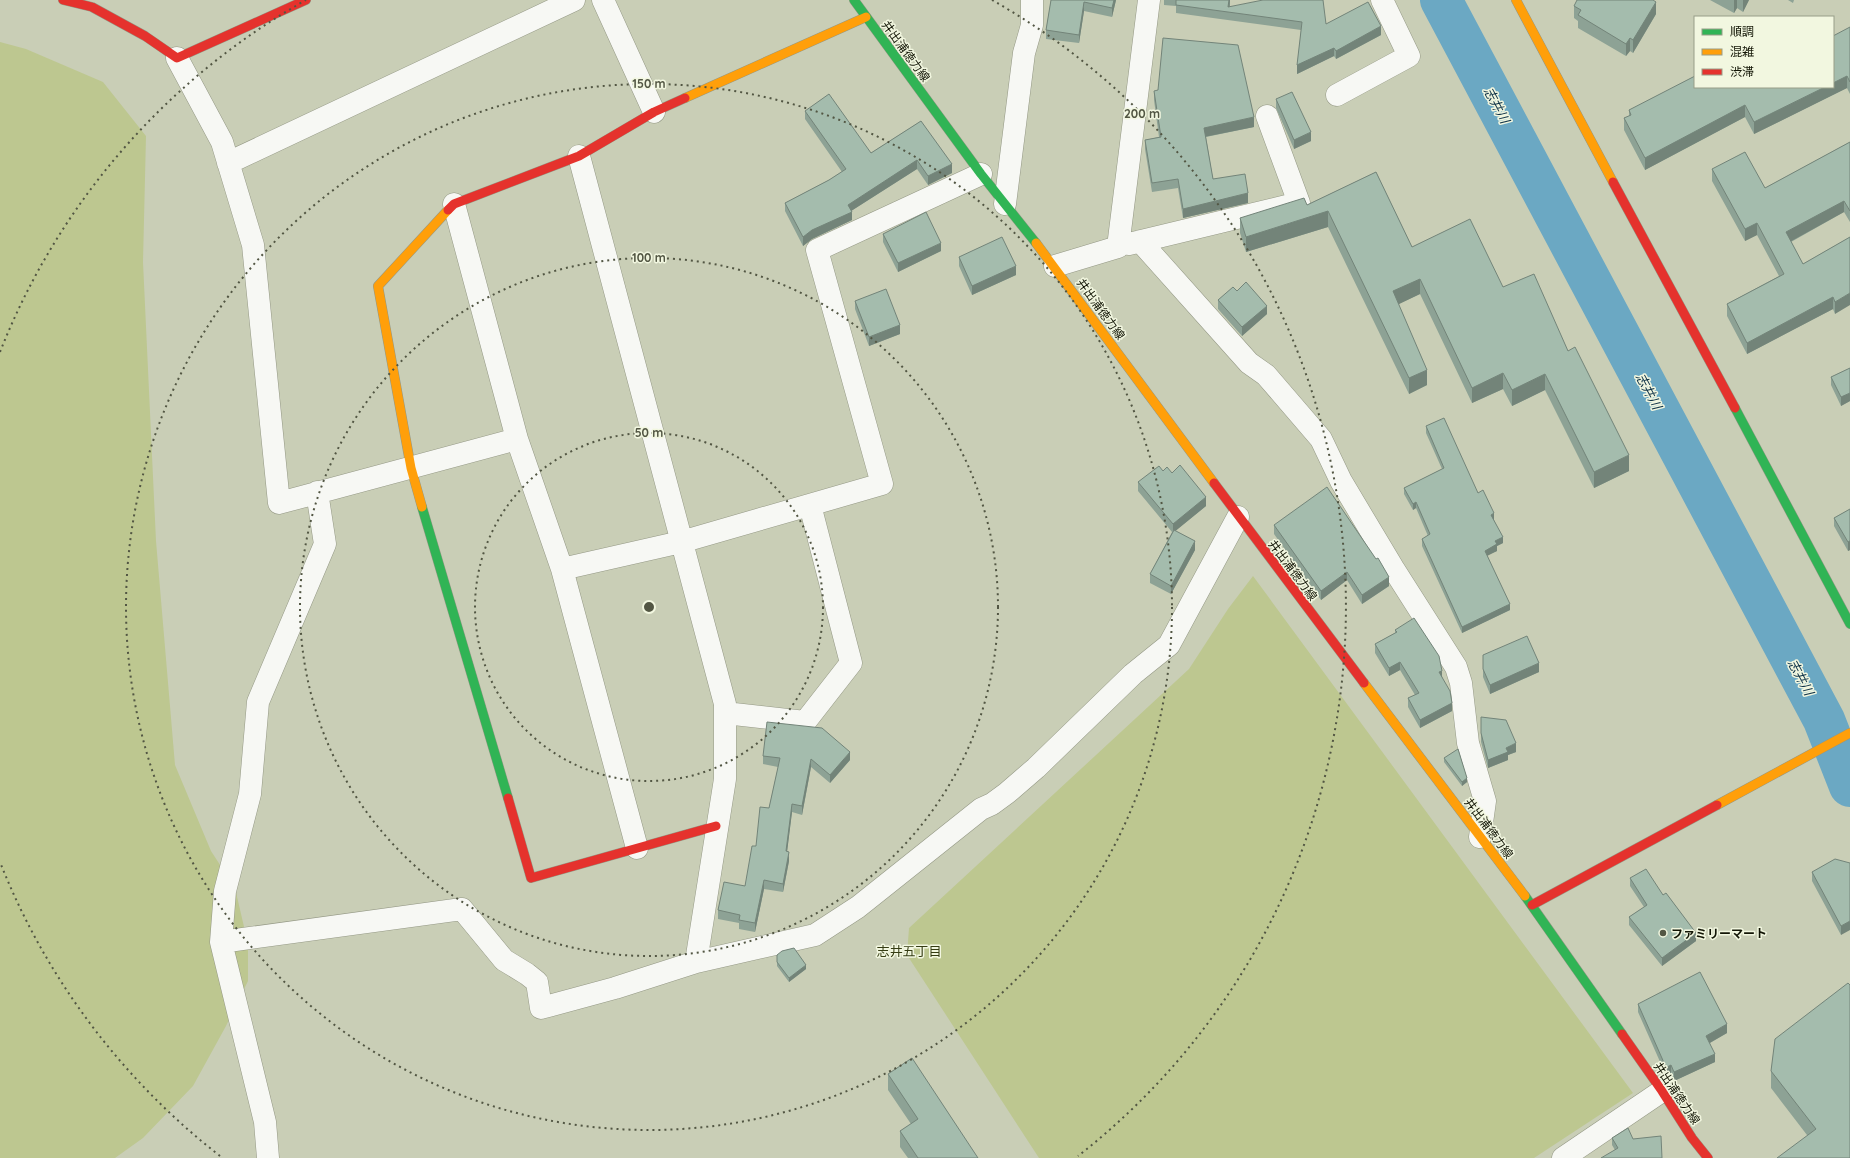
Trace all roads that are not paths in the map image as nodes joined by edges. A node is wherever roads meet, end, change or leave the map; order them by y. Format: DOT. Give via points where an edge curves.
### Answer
graph roads {
  1 [pos="63,0"];
  2 [pos="306,0"];
  3 [pos="574,0"];
  4 [pos="603,0"];
  5 [pos="854,0"];
  6 [pos="1032,0"];
  7 [pos="1149,0"];
  8 [pos="1382,0"];
  9 [pos="1516,0"];
  10 [pos="866,17"];
  11 [pos="177,58"];
  12 [pos="1337,95"];
  13 [pos="654,112"];
  14 [pos="1267,116"];
  15 [pos="578,156"];
  16 [pos="228,164"];
  17 [pos="981,174"];
  18 [pos="454,204"];
  19 [pos="1005,204"];
  20 [pos="1140,241"];
  21 [pos="1118,247"];
  22 [pos="1056,266"];
  23 [pos="517,439"];
  24 [pos="411,468"];
  25 [pos="317,492"];
  26 [pos="810,505"];
  27 [pos="1238,517"];
  28 [pos="682,542"];
  29 [pos="562,570"];
  30 [pos="1850,624"];
  31 [pos="725,713"];
  32 [pos="1850,733"];
  33 [pos="716,826"];
  34 [pos="1480,837"];
  35 [pos="637,848"];
  36 [pos="1532,906"];
  37 [pos="221,942"];
  38 [pos="696,962"];
  39 [pos="1662,1091"];
  40 [pos="268,1158"];
  41 [pos="1563,1158"];
  42 [pos="1708,1158"];
  1 -- 11 [label="street" via="92,7 145,36"];
  2 -- 11 [label="street"];
  3 -- 16 [label="street"];
  4 -- 13 [label="street"];
  5 -- 10 [label="street, 井出浦徳力線"];
  6 -- 19 [label="street" via="1032,25 1024,52"];
  7 -- 21 [label="street"];
  8 -- 12 [label="street" via="1409,56"];
  9 -- 30 [label="street"];
  10 -- 13 [label="street"];
  10 -- 17 [label="street, 井出浦徳力線"];
  11 -- 16 [label="street" via="222,142"];
  13 -- 15 [label="street"];
  14 -- 20 [label="street" via="1299,202"];
  15 -- 18 [label="street"];
  15 -- 28 [label="street"];
  16 -- 25 [label="street" via="253,245 279,503"];
  17 -- 19 [label="street, 井出浦徳力線"];
  17 -- 26 [label="street" via="817,250 882,484"];
  18 -- 23 [label="street"];
  18 -- 24 [label="street" via="378,286"];
  19 -- 22 [label="street, 井出浦徳力線"];
  20 -- 21 [label="street"];
  20 -- 34 [label="street" via="1249,363 1266,375 1278,388 1321,439 1341,480 1393,568 1456,667 1461,683 1468,743 1485,801"];
  21 -- 22 [label="street"];
  22 -- 27 [label="street, 井出浦徳力線"];
  23 -- 24 [label="street"];
  23 -- 29 [label="street"];
  24 -- 25 [label="street"];
  24 -- 35 [label="street" via="531,878"];
  25 -- 37 [label="street" via="325,544 258,702 250,794 226,891"];
  26 -- 28 [label="street"];
  26 -- 31 [label="street" via="851,663 805,722"];
  27 -- 34 [label="street, 井出浦徳力線"];
  27 -- 38 [label="street" via="1169,645 1133,674 1007,793 981,809 858,907 815,935"];
  28 -- 29 [label="street"];
  28 -- 31 [label="street" via="725,704"];
  29 -- 35 [label="street"];
  31 -- 33 [label="street" via="725,779"];
  32 -- 36 [label="street"];
  33 -- 35 [label="street"];
  33 -- 38 [label="street"];
  34 -- 36 [label="street, 井出浦徳力線"];
  36 -- 39 [label="street, 井出浦徳力線"];
  37 -- 38 [label="street" via="462,909 504,960 537,982 541,1008"];
  37 -- 40 [label="street" via="265,1122"];
  39 -- 41 [label="street"];
  39 -- 42 [label="street, 井出浦徳力線"];
}
